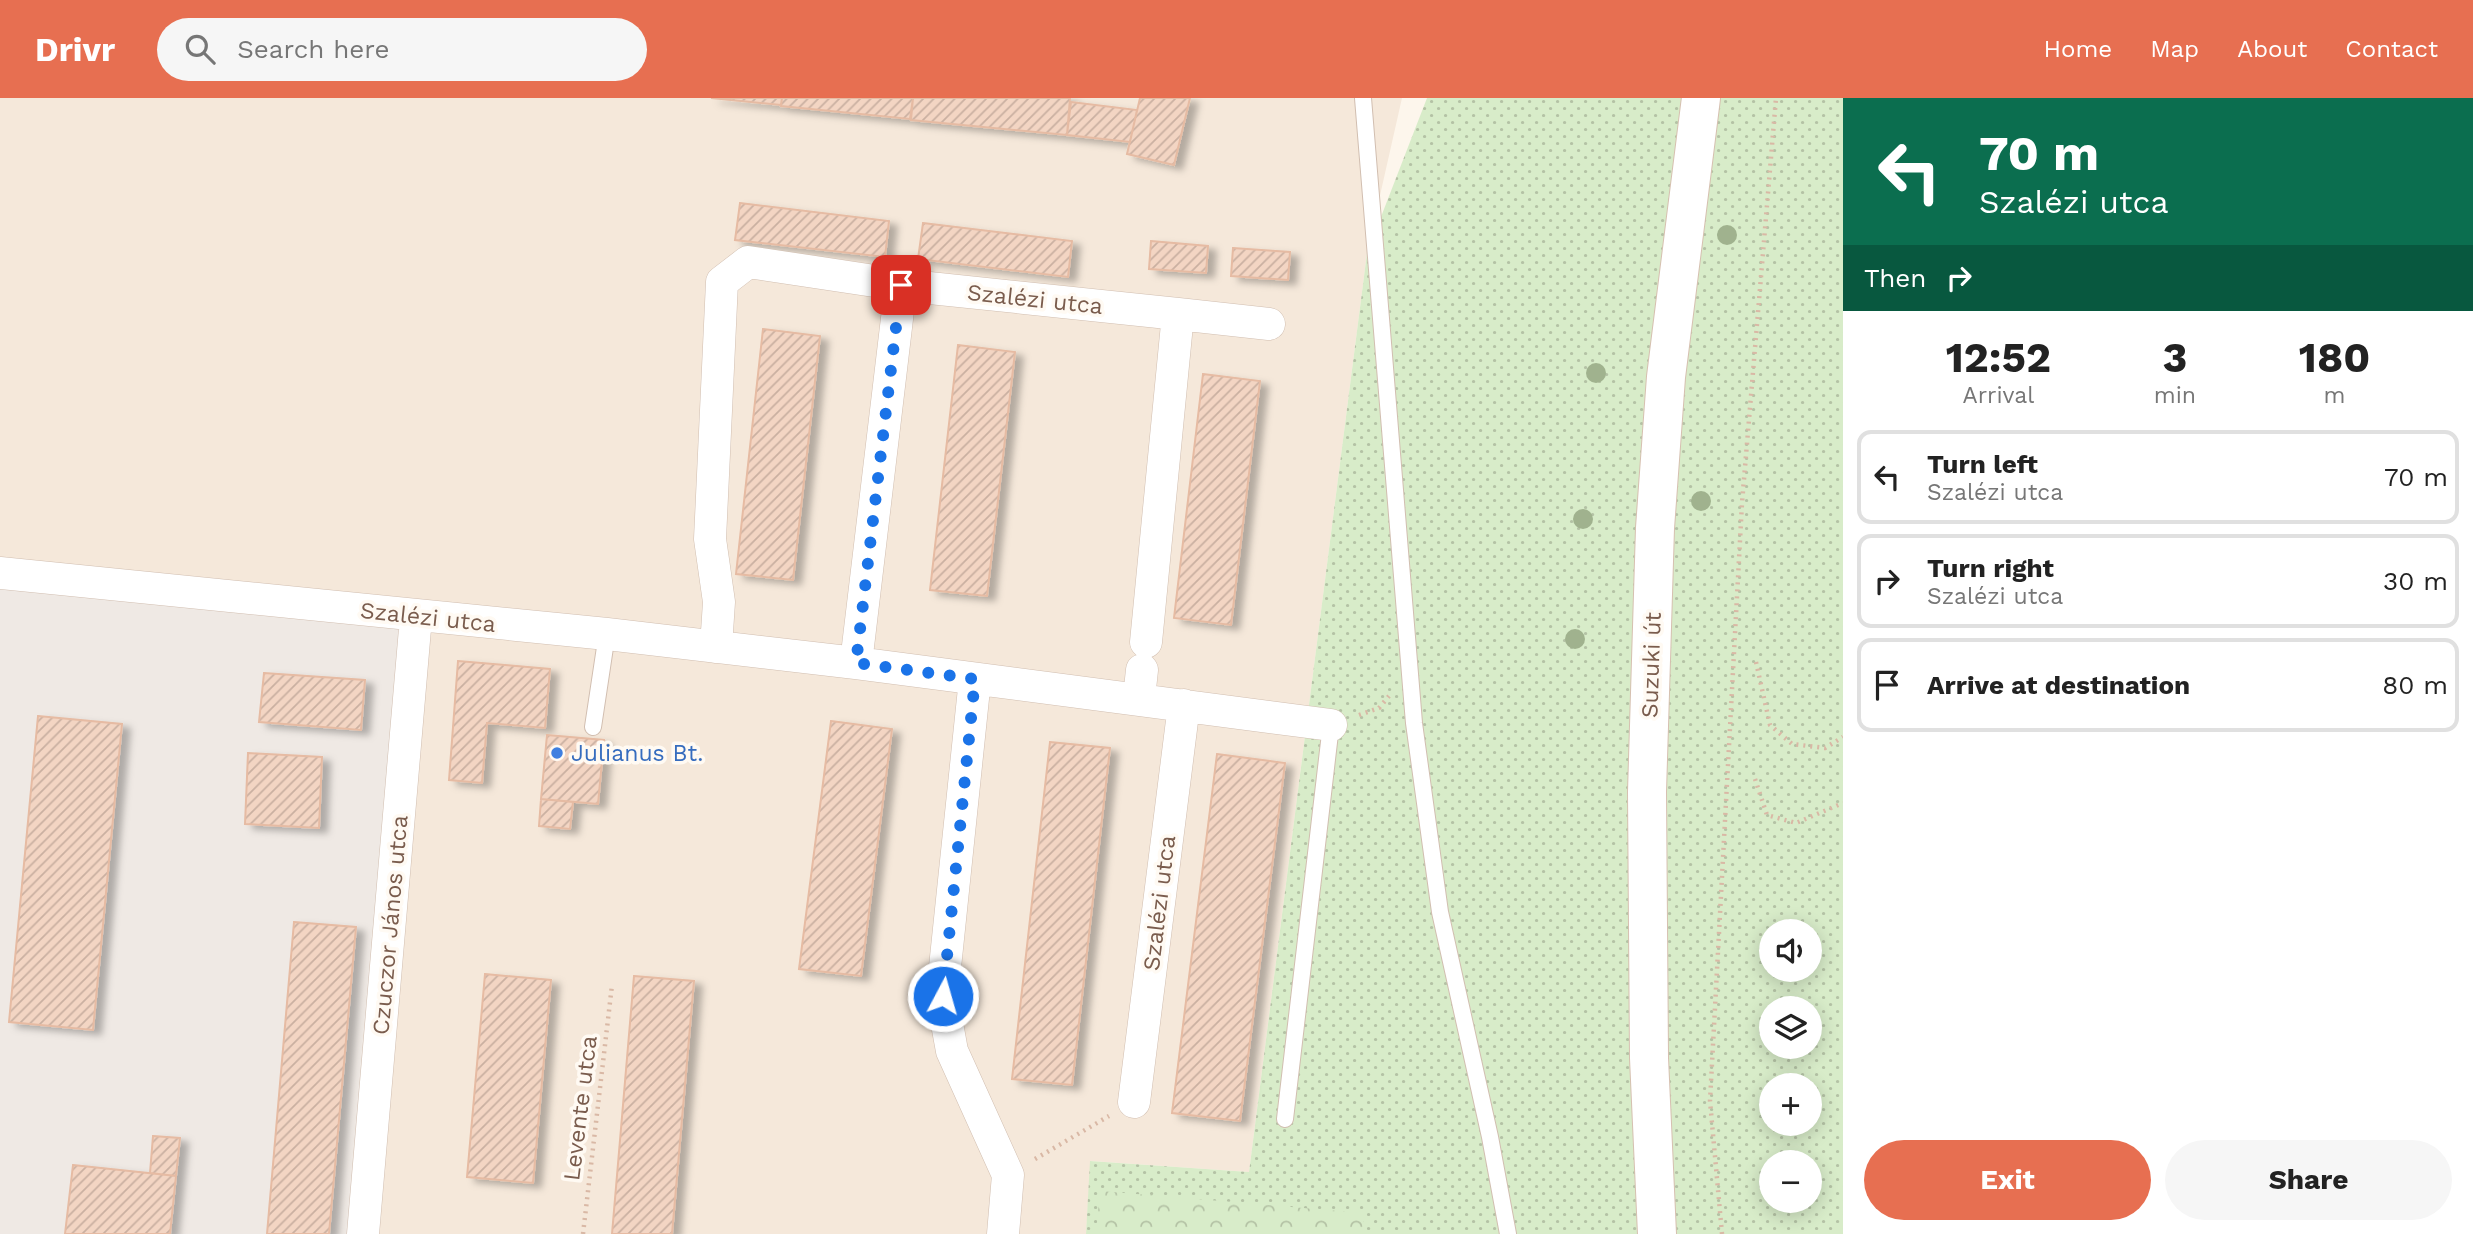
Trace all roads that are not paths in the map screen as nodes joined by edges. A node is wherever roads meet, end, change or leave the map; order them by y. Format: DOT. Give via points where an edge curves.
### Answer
graph roads {
  1 [pos="1363,98"];
  2 [pos="1701,98"];
  3 [pos="901,285"];
  4 [pos="1178,314"];
  5 [pos="1269,324"];
  6 [pos="0,573"];
  7 [pos="416,617"];
  8 [pos="607,634"];
  9 [pos="716,647"];
  10 [pos="856,663"];
  11 [pos="1142,670"];
  12 [pos="975,679"];
  13 [pos="1184,705"];
  14 [pos="1331,725"];
  15 [pos="593,727"];
  16 [pos="1134,1102"];
  17 [pos="1285,1119"];
  18 [pos="363,1234"];
  19 [pos="1003,1234"];
  20 [pos="1508,1234"];
  21 [pos="1657,1234"];
  1 -- 20 [label="lane" via="1413,723 1440,912"];
  2 -- 21 [label="main road, Suzuki út" via="1666,377 1655,527 1647,806 1649,1058"];
  3 -- 4 [label="street, Szalézi utca"];
  3 -- 9 [label="street, Szalézi utca" via="748,262 722,282 710,539 719,602"];
  3 -- 10 [label="street"];
  4 -- 5 [label="street, Szalézi utca"];
  4 -- 11 [label="street"];
  6 -- 7 [label="street, Szalézi utca"];
  7 -- 8 [label="street, Szalézi utca"];
  7 -- 18 [label="street, Czuczor János utca"];
  8 -- 9 [label="street, Szalézi utca"];
  8 -- 15 [label="lane"];
  9 -- 10 [label="street, Szalézi utca"];
  10 -- 12 [label="street, Szalézi utca"];
  11 -- 12 [label="street, Szalézi utca"];
  11 -- 13 [label="street, Szalézi utca"];
  12 -- 19 [label="street" via="943,996 952,1051 1008,1175"];
  13 -- 14 [label="street, Szalézi utca"];
  13 -- 16 [label="street, Szalézi utca"];
  14 -- 17 [label="lane"];
}
